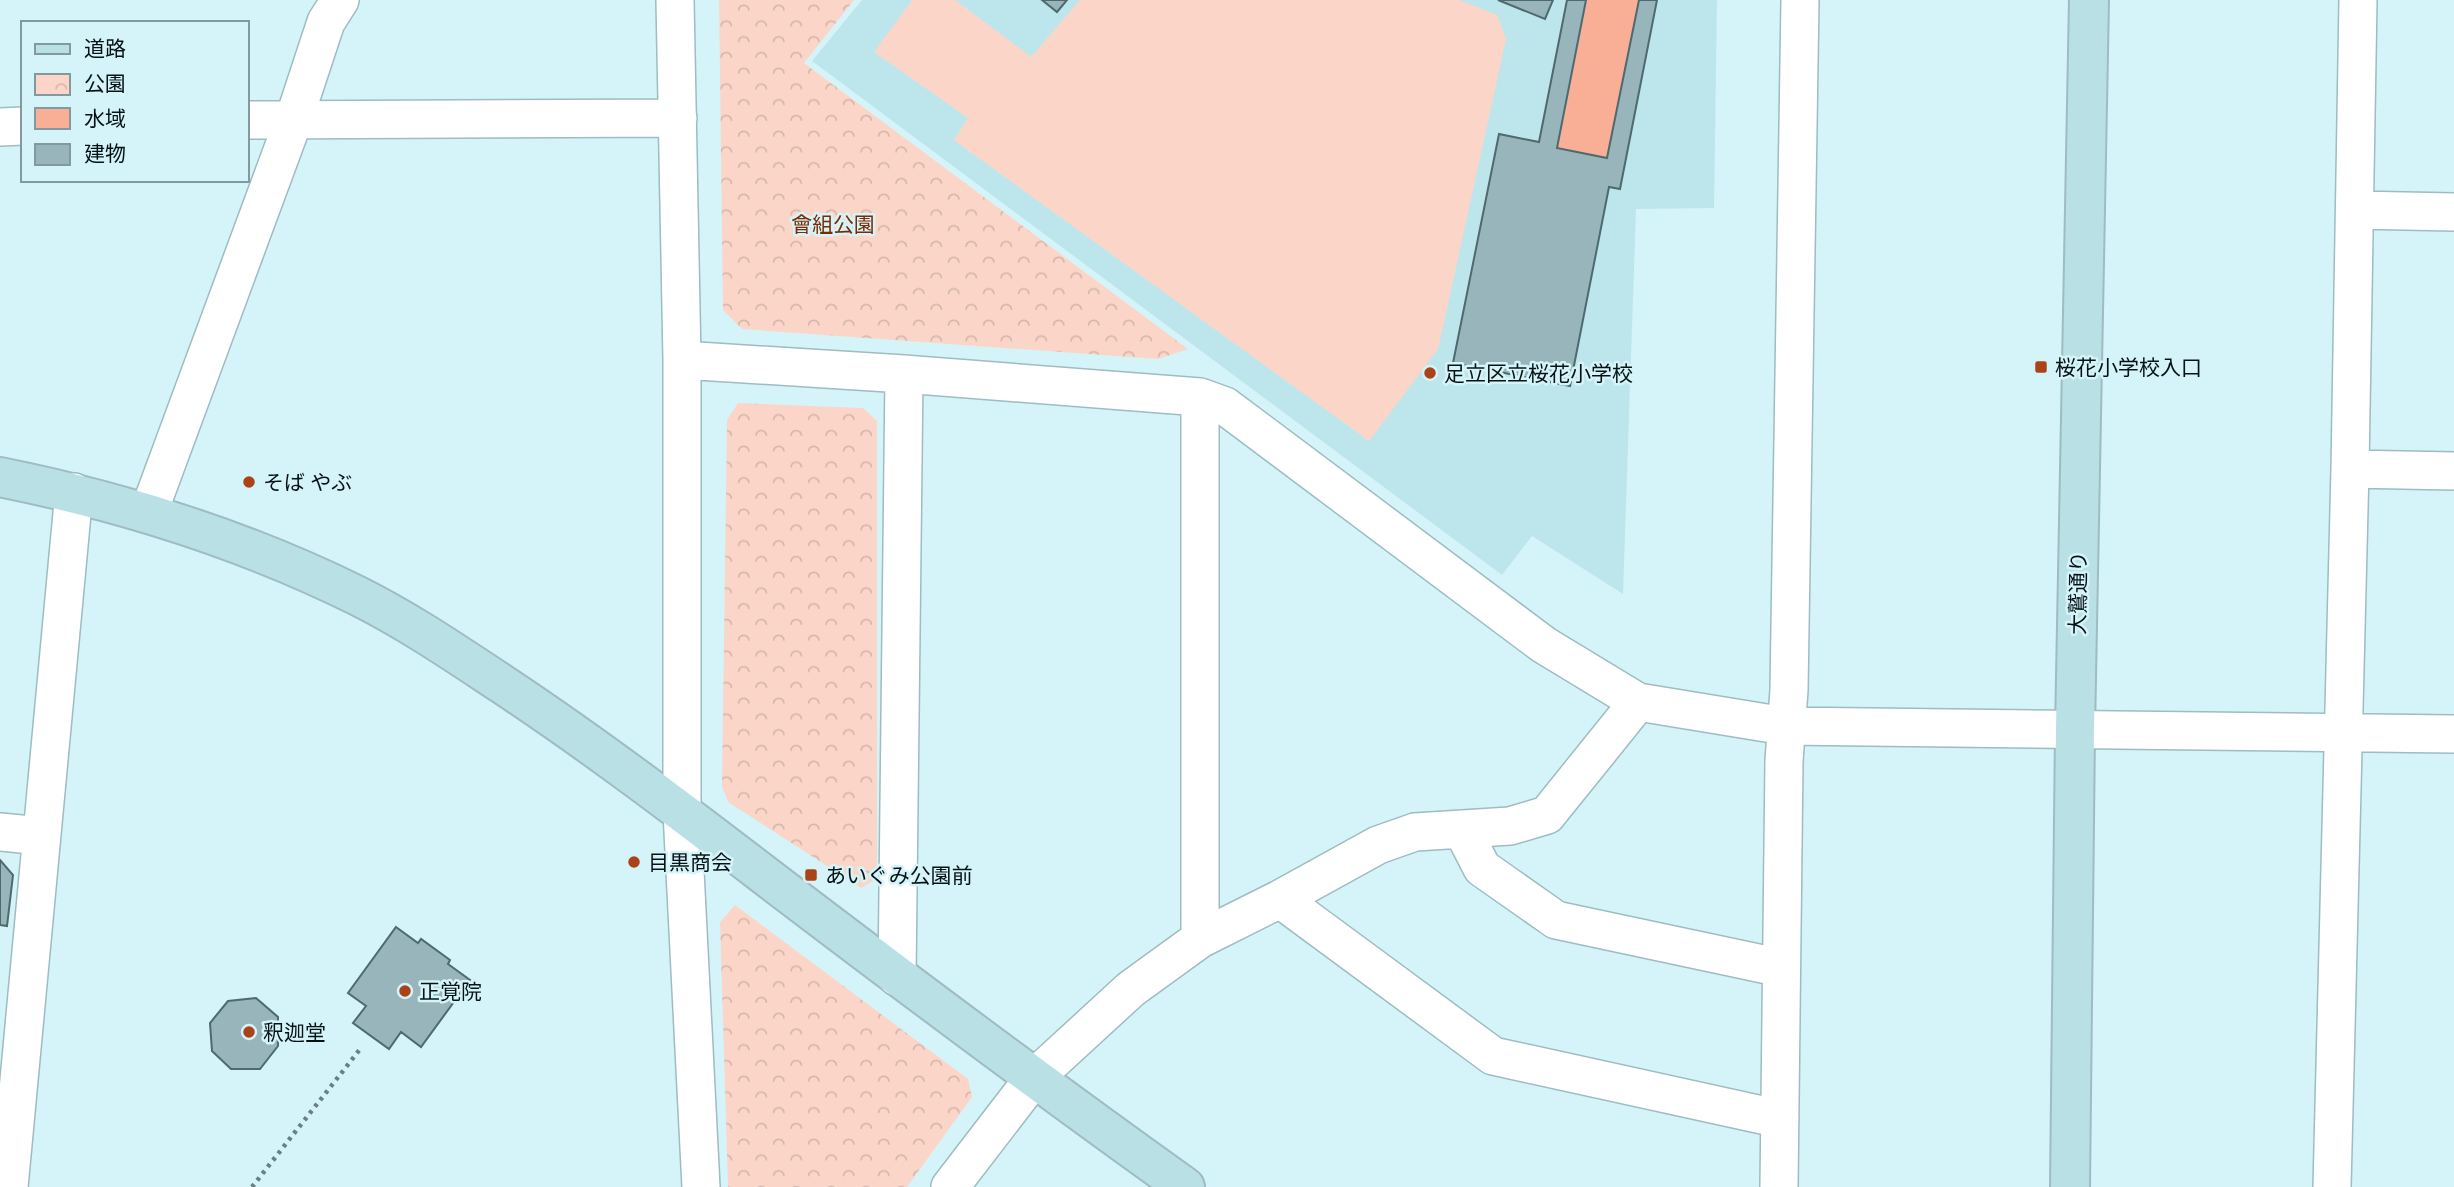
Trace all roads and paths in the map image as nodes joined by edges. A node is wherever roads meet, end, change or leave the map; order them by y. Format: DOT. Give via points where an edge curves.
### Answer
graph roads {
  1 [pos="340,0"];
  2 [pos="675,0"];
  3 [pos="1800,0"];
  4 [pos="2089,0"];
  5 [pos="2358,0"];
  6 [pos="294,118"];
  7 [pos="678,118"];
  8 [pos="248,120"];
  9 [pos="21,126"];
  10 [pos="0,127"];
  11 [pos="2355,210"];
  12 [pos="2454,212"];
  13 [pos="682,360"];
  14 [pos="904,374"];
  15 [pos="1200,397"];
  16 [pos="2350,469"];
  17 [pos="2454,471"];
  18 [pos="0,477"];
  19 [pos="74,492"];
  20 [pos="148,514"];
  21 [pos="1638,702"];
  22 [pos="1785,726"];
  23 [pos="2075,730"];
  24 [pos="2344,731"];
  25 [pos="2454,734"];
  26 [pos="682,812"];
  27 [pos="1462,829"];
  28 [pos="0,832"];
  29 [pos="41,836"];
  30 [pos="1280,899"];
  31 [pos="1200,939"];
  32 [pos="1782,968"];
  33 [pos="897,977"];
  34 [pos="361,1048"];
  35 [pos="1033,1079"];
  36 [pos="1780,1119"];
  37 [pos="9,1187"];
  38 [pos="253,1187"];
  39 [pos="701,1187"];
  40 [pos="950,1187"];
  41 [pos="1185,1187"];
  42 [pos="1779,1187"];
  43 [pos="2070,1187"];
  44 [pos="2332,1187"];
  1 -- 6 [label="street" via="326,22"];
  2 -- 7 [label="street"];
  3 -- 22 [label="street"];
  4 -- 23 [label="street, 大鷲通り"];
  5 -- 11 [label="street"];
  6 -- 7 [label="street"];
  6 -- 8 [label="street"];
  6 -- 20 [label="street"];
  7 -- 13 [label="street"];
  9 -- 10 [label="street"];
  11 -- 12 [label="street"];
  11 -- 16 [label="street"];
  13 -- 14 [label="street"];
  13 -- 26 [label="street"];
  14 -- 15 [label="street"];
  14 -- 33 [label="street"];
  15 -- 21 [label="street" via="1225,406 1544,645"];
  15 -- 31 [label="street"];
  16 -- 17 [label="street"];
  16 -- 24 [label="street"];
  18 -- 19 [label="street"];
  19 -- 20 [label="street"];
  19 -- 29 [label="street"];
  20 -- 26 [label="street" via="212,534 360,597 535,705"];
  21 -- 22 [label="street"];
  21 -- 27 [label="street" via="1548,815 1510,826"];
  22 -- 23 [label="street"];
  22 -- 32 [label="street"];
  23 -- 24 [label="street"];
  23 -- 43 [label="street, 大鷲通り"];
  24 -- 25 [label="street"];
  24 -- 44 [label="street"];
  26 -- 33 [label="street"];
  26 -- 39 [label="street"];
  27 -- 30 [label="street" via="1415,832 1378,845"];
  27 -- 32 [label="street" via="1482,867 1556,920"];
  28 -- 29 [label="street"];
  29 -- 37 [label="street"];
  30 -- 31 [label="street"];
  30 -- 36 [label="street" via="1493,1056"];
  31 -- 35 [label="street" via="1131,989"];
  32 -- 36 [label="street"];
  33 -- 35 [label="street"];
  34 -- 38 [label="path"];
  35 -- 40 [label="street"];
  35 -- 41 [label="street"];
  36 -- 42 [label="street"];
}
